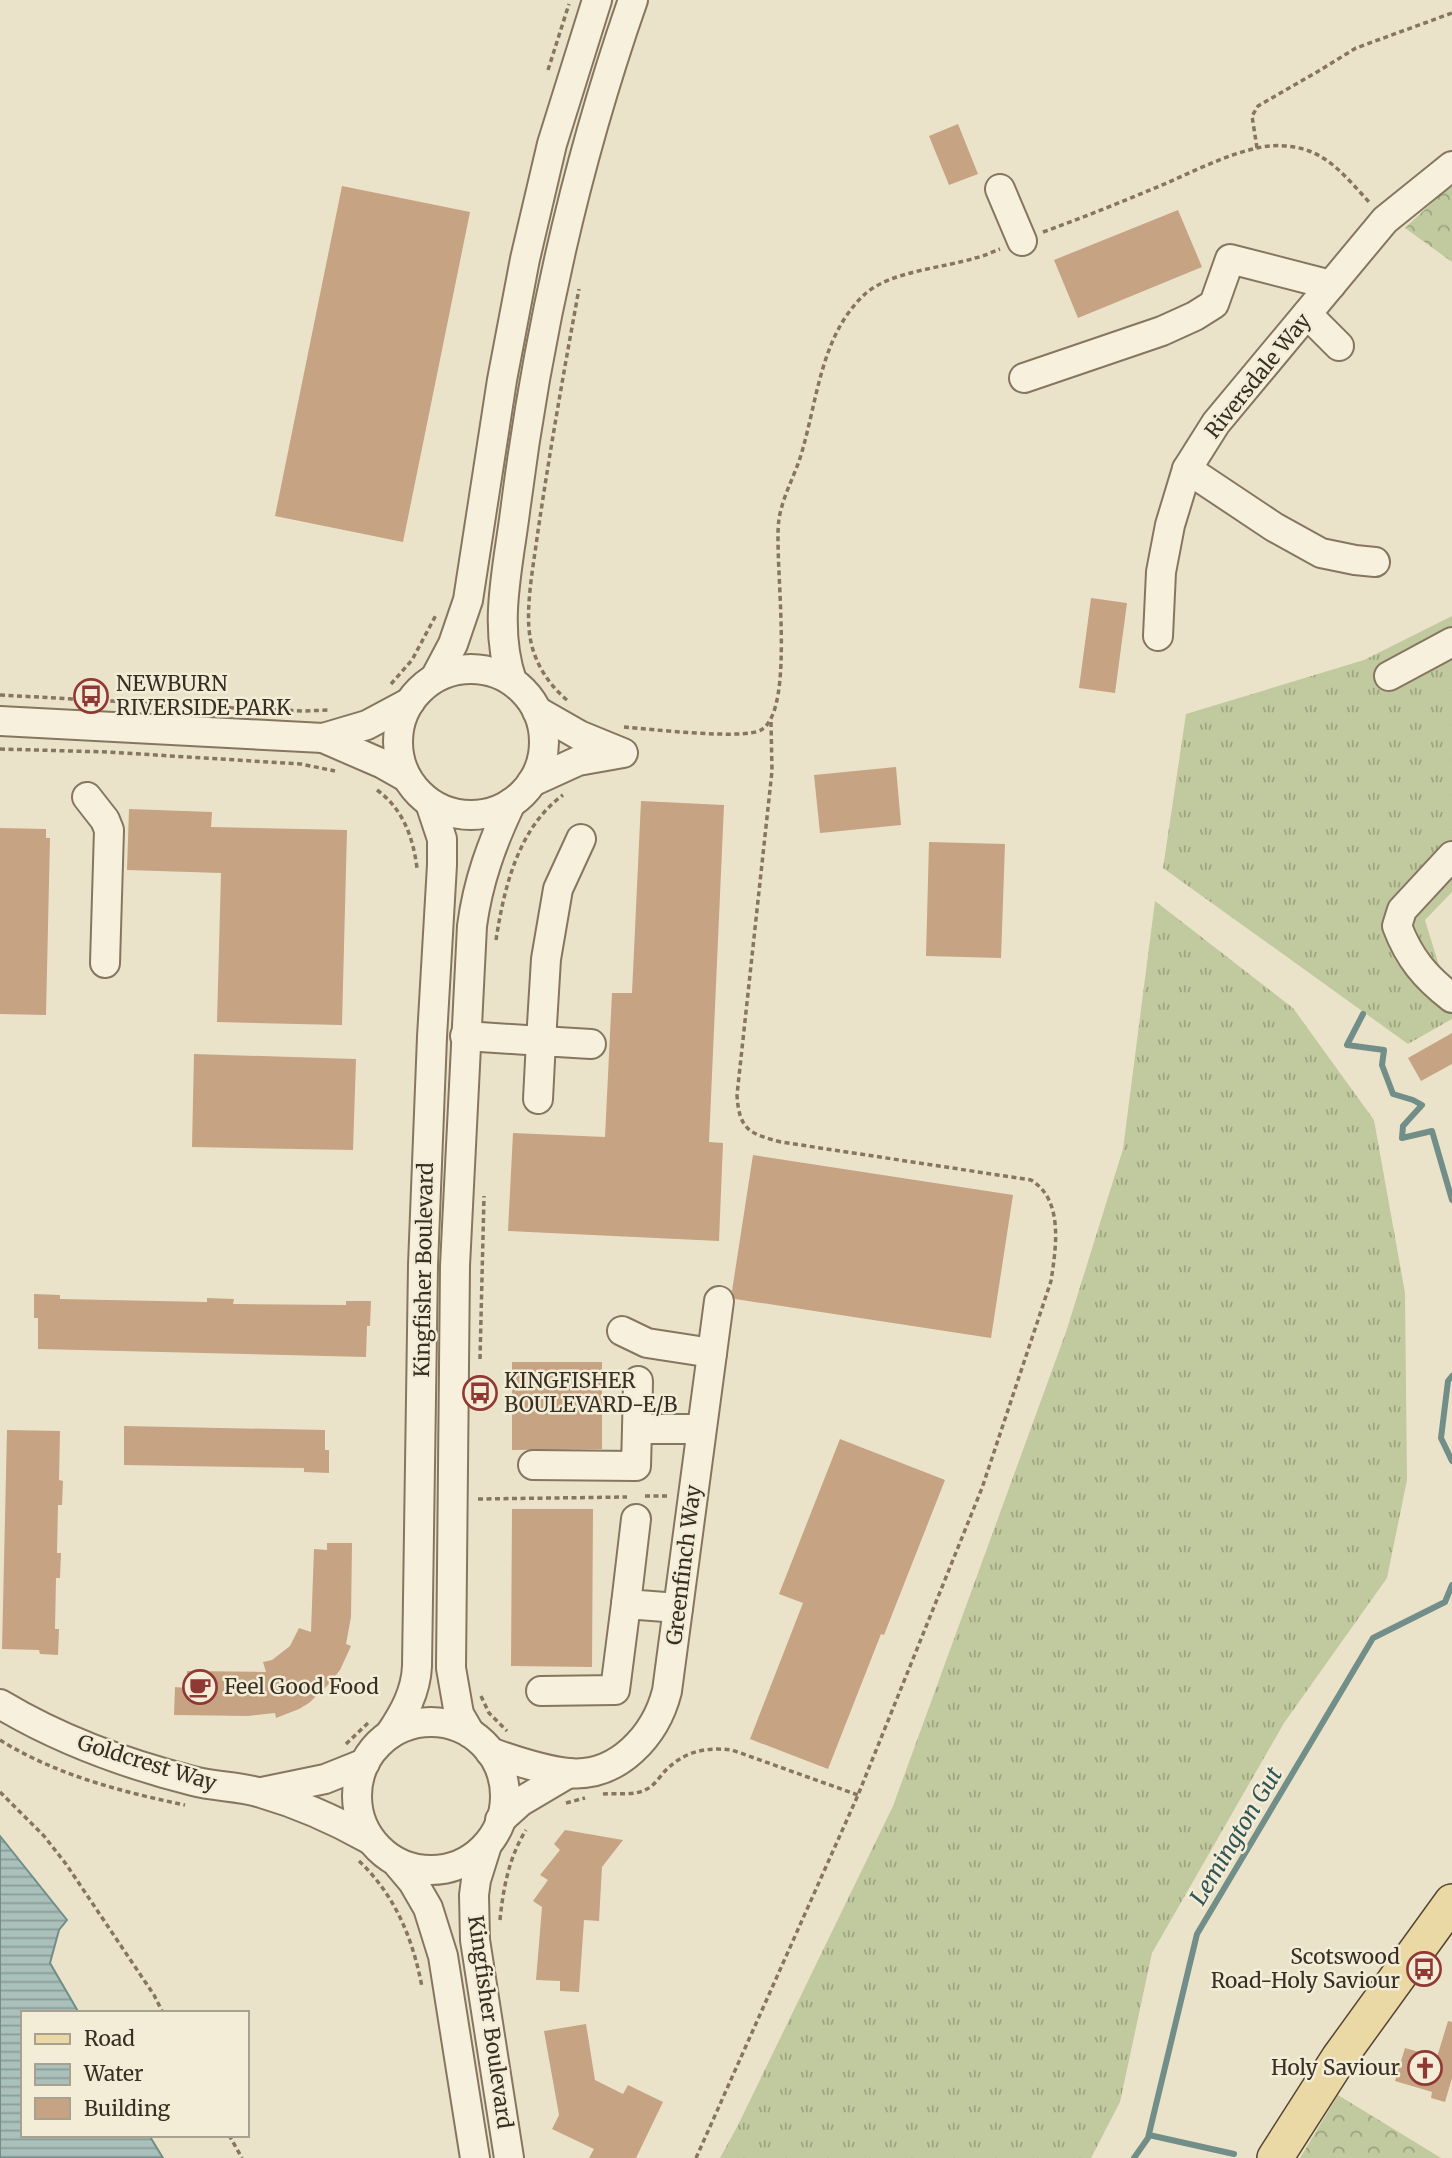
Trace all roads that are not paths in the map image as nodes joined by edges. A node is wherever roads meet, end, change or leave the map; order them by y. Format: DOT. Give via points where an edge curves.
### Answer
graph roads {
  1 [pos="597,0"];
  2 [pos="633,0"];
  3 [pos="1452,166"];
  4 [pos="1000,189"];
  5 [pos="1022,240"];
  6 [pos="1331,285"];
  7 [pos="1307,314"];
  8 [pos="1339,346"];
  9 [pos="1024,378"];
  10 [pos="1187,469"];
  11 [pos="1375,562"];
  12 [pos="1158,636"];
  13 [pos="1452,642"];
  14 [pos="1389,676"];
  15 [pos="435,678"];
  16 [pos="512,681"];
  17 [pos="398,695"];
  18 [pos="537,711"];
  19 [pos="0,721"];
  20 [pos="325,724"];
  21 [pos="407,777"];
  22 [pos="532,782"];
  23 [pos="87,797"];
  24 [pos="430,803"];
  25 [pos="511,803"];
  26 [pos="581,839"];
  27 [pos="1452,856"];
  28 [pos="105,963"];
  29 [pos="1452,998"];
  30 [pos="466,1036"];
  31 [pos="541,1041"];
  32 [pos="592,1044"];
  33 [pos="538,1099"];
  34 [pos="719,1301"];
  35 [pos="622,1331"];
  36 [pos="712,1353"];
  37 [pos="638,1381"];
  38 [pos="637,1429"];
  39 [pos="701,1429"];
  40 [pos="533,1465"];
  41 [pos="636,1520"];
  42 [pos="626,1604"];
  43 [pos="678,1608"];
  44 [pos="541,1691"];
  45 [pos="0,1704"];
  46 [pos="382,1725"];
  47 [pos="470,1733"];
  48 [pos="500,1743"];
  49 [pos="365,1763"];
  50 [pos="569,1773"];
  51 [pos="259,1792"];
  52 [pos="500,1820"];
  53 [pos="487,1845"];
  54 [pos="362,1848"];
  55 [pos="397,1863"];
  56 [pos="1452,1902"];
  57 [pos="475,2158"];
  58 [pos="509,2158"];
  59 [pos="1275,2158"];
  1 -- 15 [label="street" via="552,144 525,258 468,600"];
  2 -- 16 [label="street" via="585,150 544,332 504,597 503,649"];
  3 -- 6 [label="street, Riversdale Way" via="1385,220"];
  4 -- 5 [label="street"];
  6 -- 7 [label="street, Riversdale Way"];
  6 -- 9 [label="street" via="1230,259 1214,304 1195,316"];
  7 -- 8 [label="street"];
  7 -- 10 [label="street, Riversdale Way" via="1216,424"];
  10 -- 11 [label="street" via="1321,553"];
  10 -- 12 [label="street, Riversdale Way" via="1161,572"];
  13 -- 14 [label="street"];
  15 -- 16 [label="street" via="480,669"];
  15 -- 17 [label="street" via="417,693"];
  16 -- 18 [label="street"];
  17 -- 20 [label="street" via="367,725"];
  17 -- 21 [label="street" via="398,746"];
  18 -- 22 [label="street" via="544,747"];
  18 -- 22 [label="street" via="623,753 567,765"];
  19 -- 20 [label="street"];
  20 -- 21 [label="street"];
  21 -- 24 [label="street"];
  22 -- 25 [label="street"];
  23 -- 28 [label="street" via="109,830"];
  24 -- 25 [label="street" via="445,811 479,815"];
  24 -- 46 [label="street, Kingfisher Boulevard" via="442,839 442,865 423,1251 417,1676 410,1700"];
  25 -- 30 [label="street, Kingfisher Boulevard" via="492,843 476,899"];
  26 -- 31 [label="street" via="558,889"];
  27 -- 29 [label="street" via="1402,910 1397,926 1404,946 1427,978"];
  30 -- 31 [label="street"];
  30 -- 47 [label="street, Kingfisher Boulevard" via="455,1266 451,1653 459,1714"];
  31 -- 32 [label="street"];
  31 -- 33 [label="street"];
  34 -- 36 [label="street, Greenfinch Way"];
  35 -- 36 [label="street" via="647,1343"];
  36 -- 39 [label="street, Greenfinch Way"];
  37 -- 38 [label="street"];
  38 -- 39 [label="street"];
  38 -- 40 [label="street" via="636,1466"];
  39 -- 43 [label="street, Greenfinch Way"];
  41 -- 42 [label="street"];
  42 -- 43 [label="street"];
  42 -- 44 [label="street" via="615,1690"];
  43 -- 50 [label="street, Greenfinch Way" via="667,1691 654,1726 618,1761 596,1770"];
  45 -- 51 [label="street, Goldcrest Way" via="117,1759 196,1782"];
  46 -- 47 [label="street" via="404,1728 442,1723"];
  46 -- 49 [label="street"];
  47 -- 48 [label="street"];
  48 -- 50 [label="street, Greenfinch Way" via="522,1762"];
  48 -- 52 [label="street" via="498,1764 505,1793"];
  49 -- 51 [label="street" via="326,1779"];
  49 -- 54 [label="street" via="358,1792"];
  50 -- 52 [label="street, Greenfinch Way" via="520,1802"];
  51 -- 54 [label="street" via="326,1816"];
  52 -- 53 [label="street"];
  53 -- 55 [label="street" via="465,1863 441,1869"];
  53 -- 58 [label="street, Kingfisher Boulevard" via="474,1895 475,1940"];
  54 -- 55 [label="street"];
  55 -- 57 [label="street, Kingfisher Boulevard" via="428,1908 443,1956"];
  56 -- 59 [label="main road" via="1339,2058"];
}
